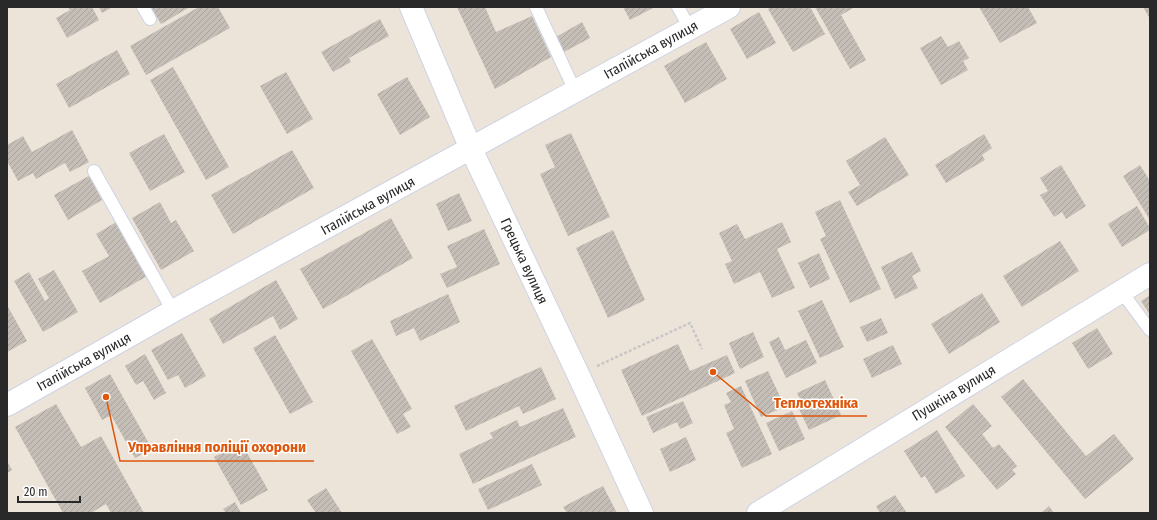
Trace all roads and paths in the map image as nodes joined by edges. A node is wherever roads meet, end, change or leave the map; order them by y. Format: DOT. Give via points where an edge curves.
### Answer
graph roads {
  1 [pos="143,7"];
  2 [pos="411,7"];
  3 [pos="536,7"];
  4 [pos="678,7"];
  5 [pos="728,7"];
  6 [pos="150,20"];
  7 [pos="690,28"];
  8 [pos="575,92"];
  9 [pos="471,149"];
  10 [pos="94,171"];
  11 [pos="1150,274"];
  12 [pos="1121,291"];
  13 [pos="173,311"];
  14 [pos="1150,330"];
  15 [pos="702,349"];
  16 [pos="578,374"];
  17 [pos="7,405"];
  18 [pos="642,513"];
  19 [pos="758,513"];
  1 -- 6 [label="lane"];
  2 -- 9 [label="street, Грецька вулиця"];
  3 -- 8 [label="lane"];
  4 -- 7 [label="lane"];
  5 -- 7 [label="street, Італійська вулиця"];
  7 -- 8 [label="street, Італійська вулиця"];
  8 -- 9 [label="street, Італійська вулиця"];
  9 -- 13 [label="street, Італійська вулиця"];
  9 -- 16 [label="street, Грецька вулиця"];
  10 -- 13 [label="lane"];
  11 -- 12 [label="street, Пушкіна вулиця"];
  12 -- 14 [label="lane"];
  12 -- 19 [label="street, Пушкіна вулиця"];
  13 -- 17 [label="street, Італійська вулиця"];
  15 -- 16 [label="path" via="690,323"];
  16 -- 18 [label="street, Грецька вулиця"];
}
